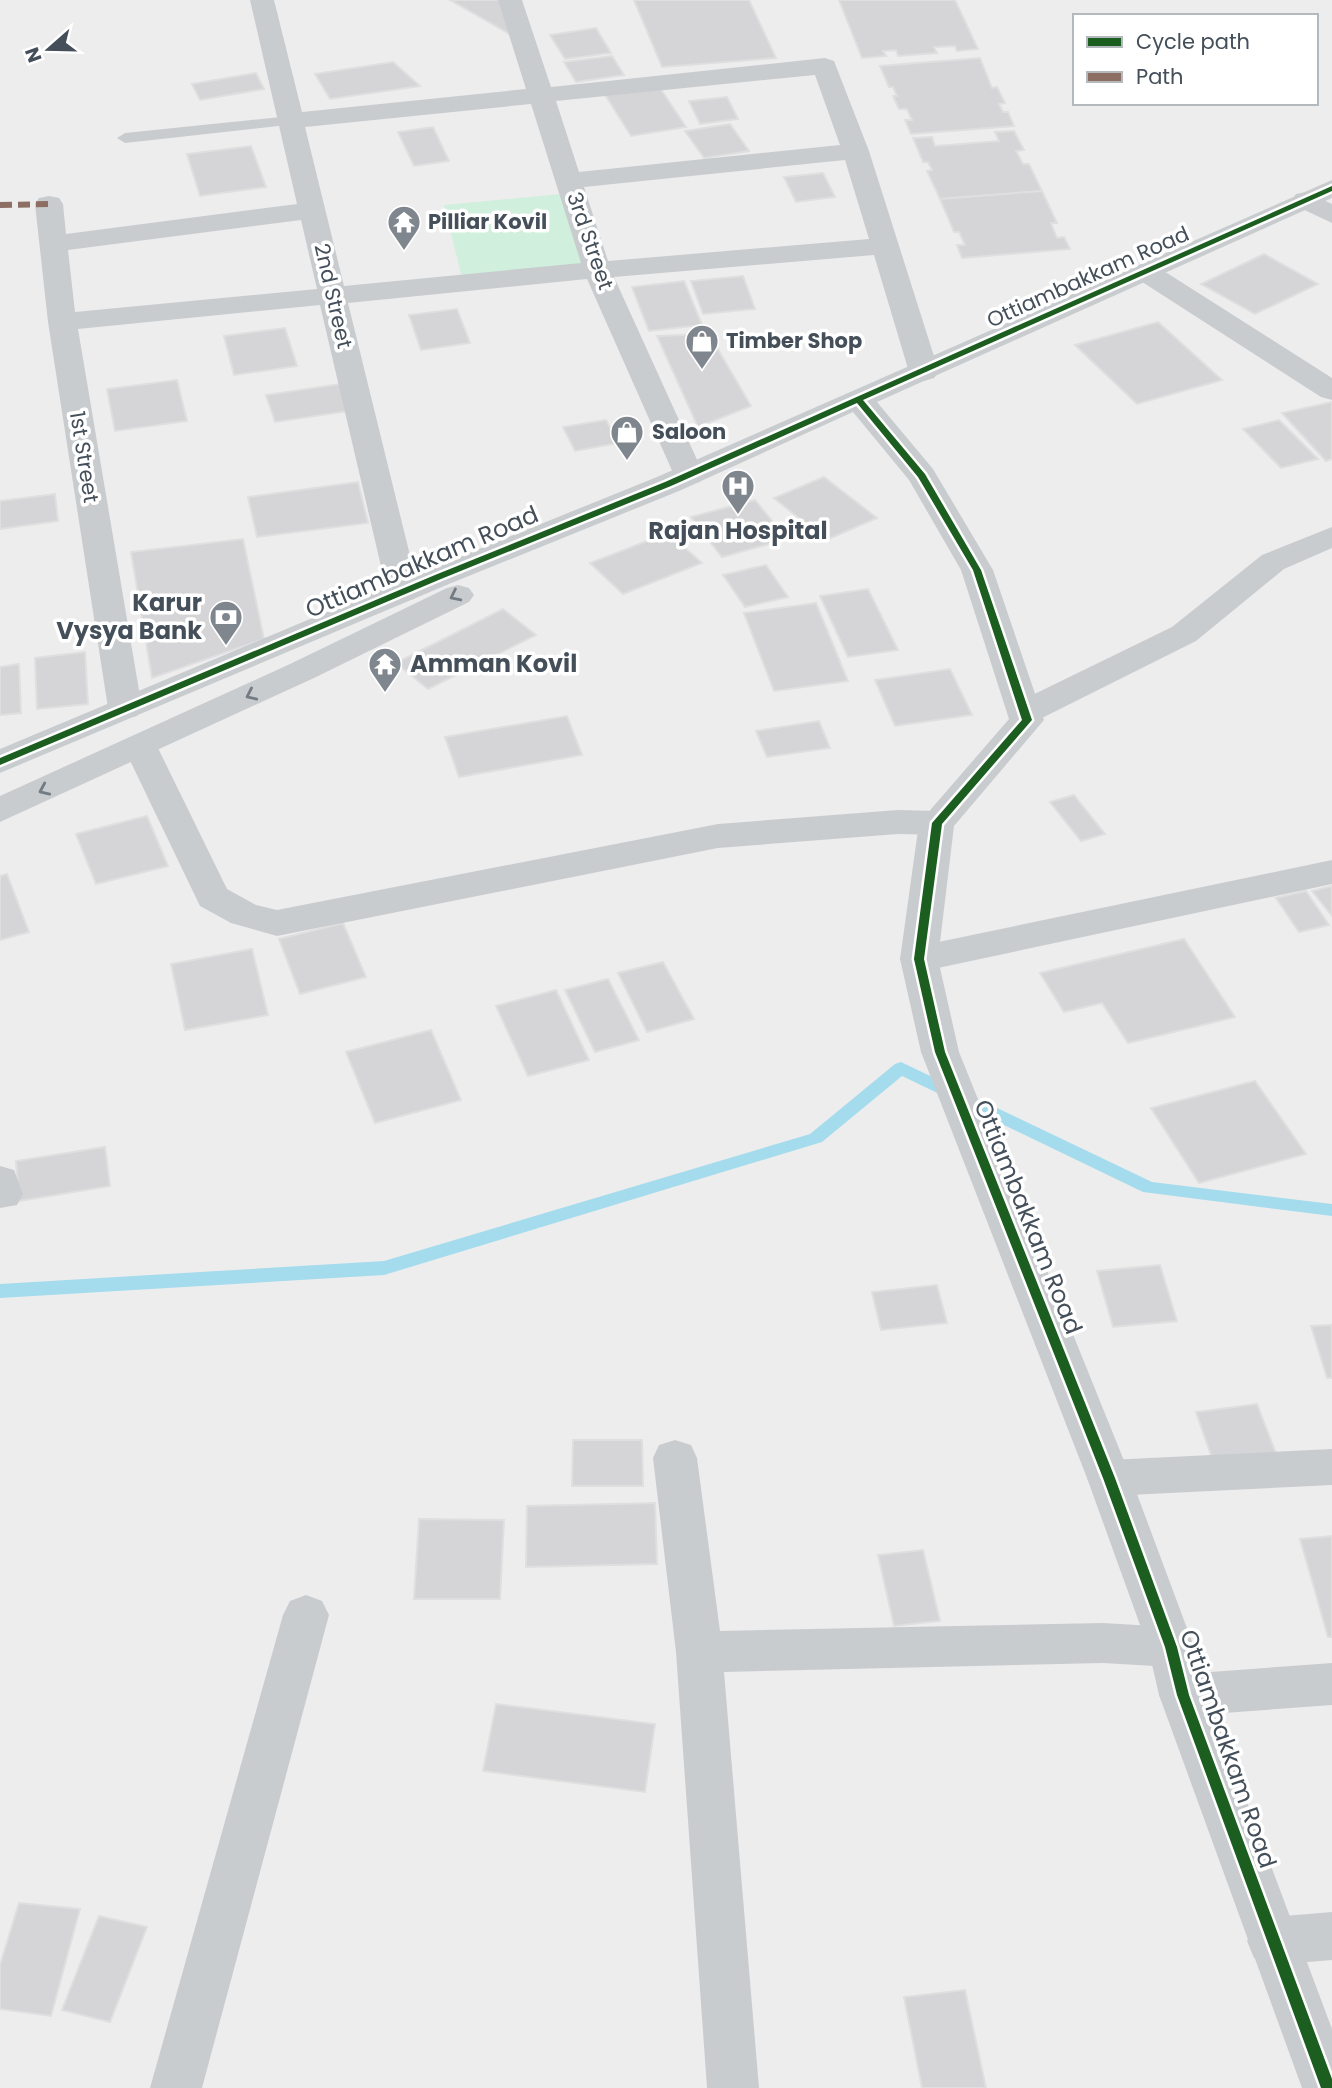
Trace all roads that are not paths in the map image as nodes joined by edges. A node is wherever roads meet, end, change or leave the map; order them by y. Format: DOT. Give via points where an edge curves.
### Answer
graph roads {
  1 [pos="262,0"];
  2 [pos="510,0"];
  3 [pos="540,94"];
  4 [pos="290,121"];
  5 [pos="125,138"];
  6 [pos="856,151"];
  7 [pos="568,181"];
  8 [pos="1319,194"];
  9 [pos="49,204"];
  10 [pos="312,210"];
  11 [pos="1332,215"];
  12 [pos="54,244"];
  13 [pos="884,246"];
  14 [pos="597,270"];
  15 [pos="1146,272"];
  16 [pos="333,297"];
  17 [pos="62,322"];
  18 [pos="924,372"];
  19 [pos="1332,391"];
  20 [pos="859,400"];
  21 [pos="678,480"];
  22 [pos="1332,537"];
  23 [pos="403,592"];
  24 [pos="125,708"];
  25 [pos="1024,713"];
  26 [pos="141,746"];
  27 [pos="0,762"];
  28 [pos="0,810"];
  29 [pos="936,823"];
  30 [pos="1332,872"];
  31 [pos="919,959"];
  32 [pos="675,1458"];
  33 [pos="1332,1467"];
  34 [pos="1110,1478"];
  35 [pos="306,1615"];
  36 [pos="1171,1647"];
  37 [pos="699,1652"];
  38 [pos="1332,1684"];
  39 [pos="1183,1695"];
  40 [pos="1332,1936"];
  41 [pos="1272,1941"];
  42 [pos="176,2088"];
  43 [pos="733,2088"];
  44 [pos="1328,2088"];
  1 -- 4 [label="street, 2nd Street"];
  2 -- 3 [label="street, 3rd Street"];
  3 -- 4 [label="street"];
  3 -- 6 [label="street" via="825,66"];
  3 -- 7 [label="street, 3rd Street"];
  4 -- 5 [label="lane"];
  4 -- 10 [label="street, 2nd Street"];
  6 -- 7 [label="street"];
  6 -- 13 [label="street"];
  7 -- 14 [label="street, 3rd Street"];
  8 -- 11 [label="street"];
  8 -- 15 [label="street, Ottiambakkam Road"];
  9 -- 12 [label="street, 1st Street"];
  10 -- 12 [label="street"];
  10 -- 16 [label="street, 2nd Street"];
  12 -- 17 [label="street, 1st Street"];
  13 -- 14 [label="street"];
  13 -- 18 [label="street"];
  14 -- 16 [label="street"];
  14 -- 21 [label="street, 3rd Street"];
  15 -- 18 [label="street, Ottiambakkam Road"];
  15 -- 19 [label="street"];
  16 -- 17 [label="street"];
  16 -- 23 [label="street, 2nd Street"];
  17 -- 24 [label="street, 1st Street"];
  18 -- 20 [label="street, Ottiambakkam Road"];
  20 -- 21 [label="street, Ottiambakkam Road"];
  20 -- 25 [label="street" via="922,476 977,570"];
  21 -- 23 [label="street, Ottiambakkam Road"];
  21 -- 26 [label="street, Ottiambakkam Road, one-way" via="483,582"];
  22 -- 25 [label="street" via="1273,562 1184,634"];
  23 -- 24 [label="street, Ottiambakkam Road"];
  24 -- 27 [label="street, Ottiambakkam Road"];
  25 -- 29 [label="street" via="1027,720"];
  26 -- 28 [label="street, Ottiambakkam Road, one-way"];
  26 -- 29 [label="street" via="213,897 244,914 277,923 718,836"];
  29 -- 31 [label="street, Ottiambakkam Road"];
  30 -- 31 [label="street"];
  31 -- 34 [label="street, Ottiambakkam Road" via="940,1052"];
  32 -- 37 [label="street"];
  33 -- 34 [label="street"];
  34 -- 36 [label="street, Ottiambakkam Road"];
  35 -- 42 [label="street"];
  36 -- 37 [label="street" via="1103,1643"];
  36 -- 39 [label="street, Ottiambakkam Road"];
  37 -- 43 [label="street"];
  38 -- 39 [label="street"];
  39 -- 41 [label="street, Ottiambakkam Road"];
  40 -- 41 [label="street"];
  41 -- 44 [label="street, Ottiambakkam Road"];
}
